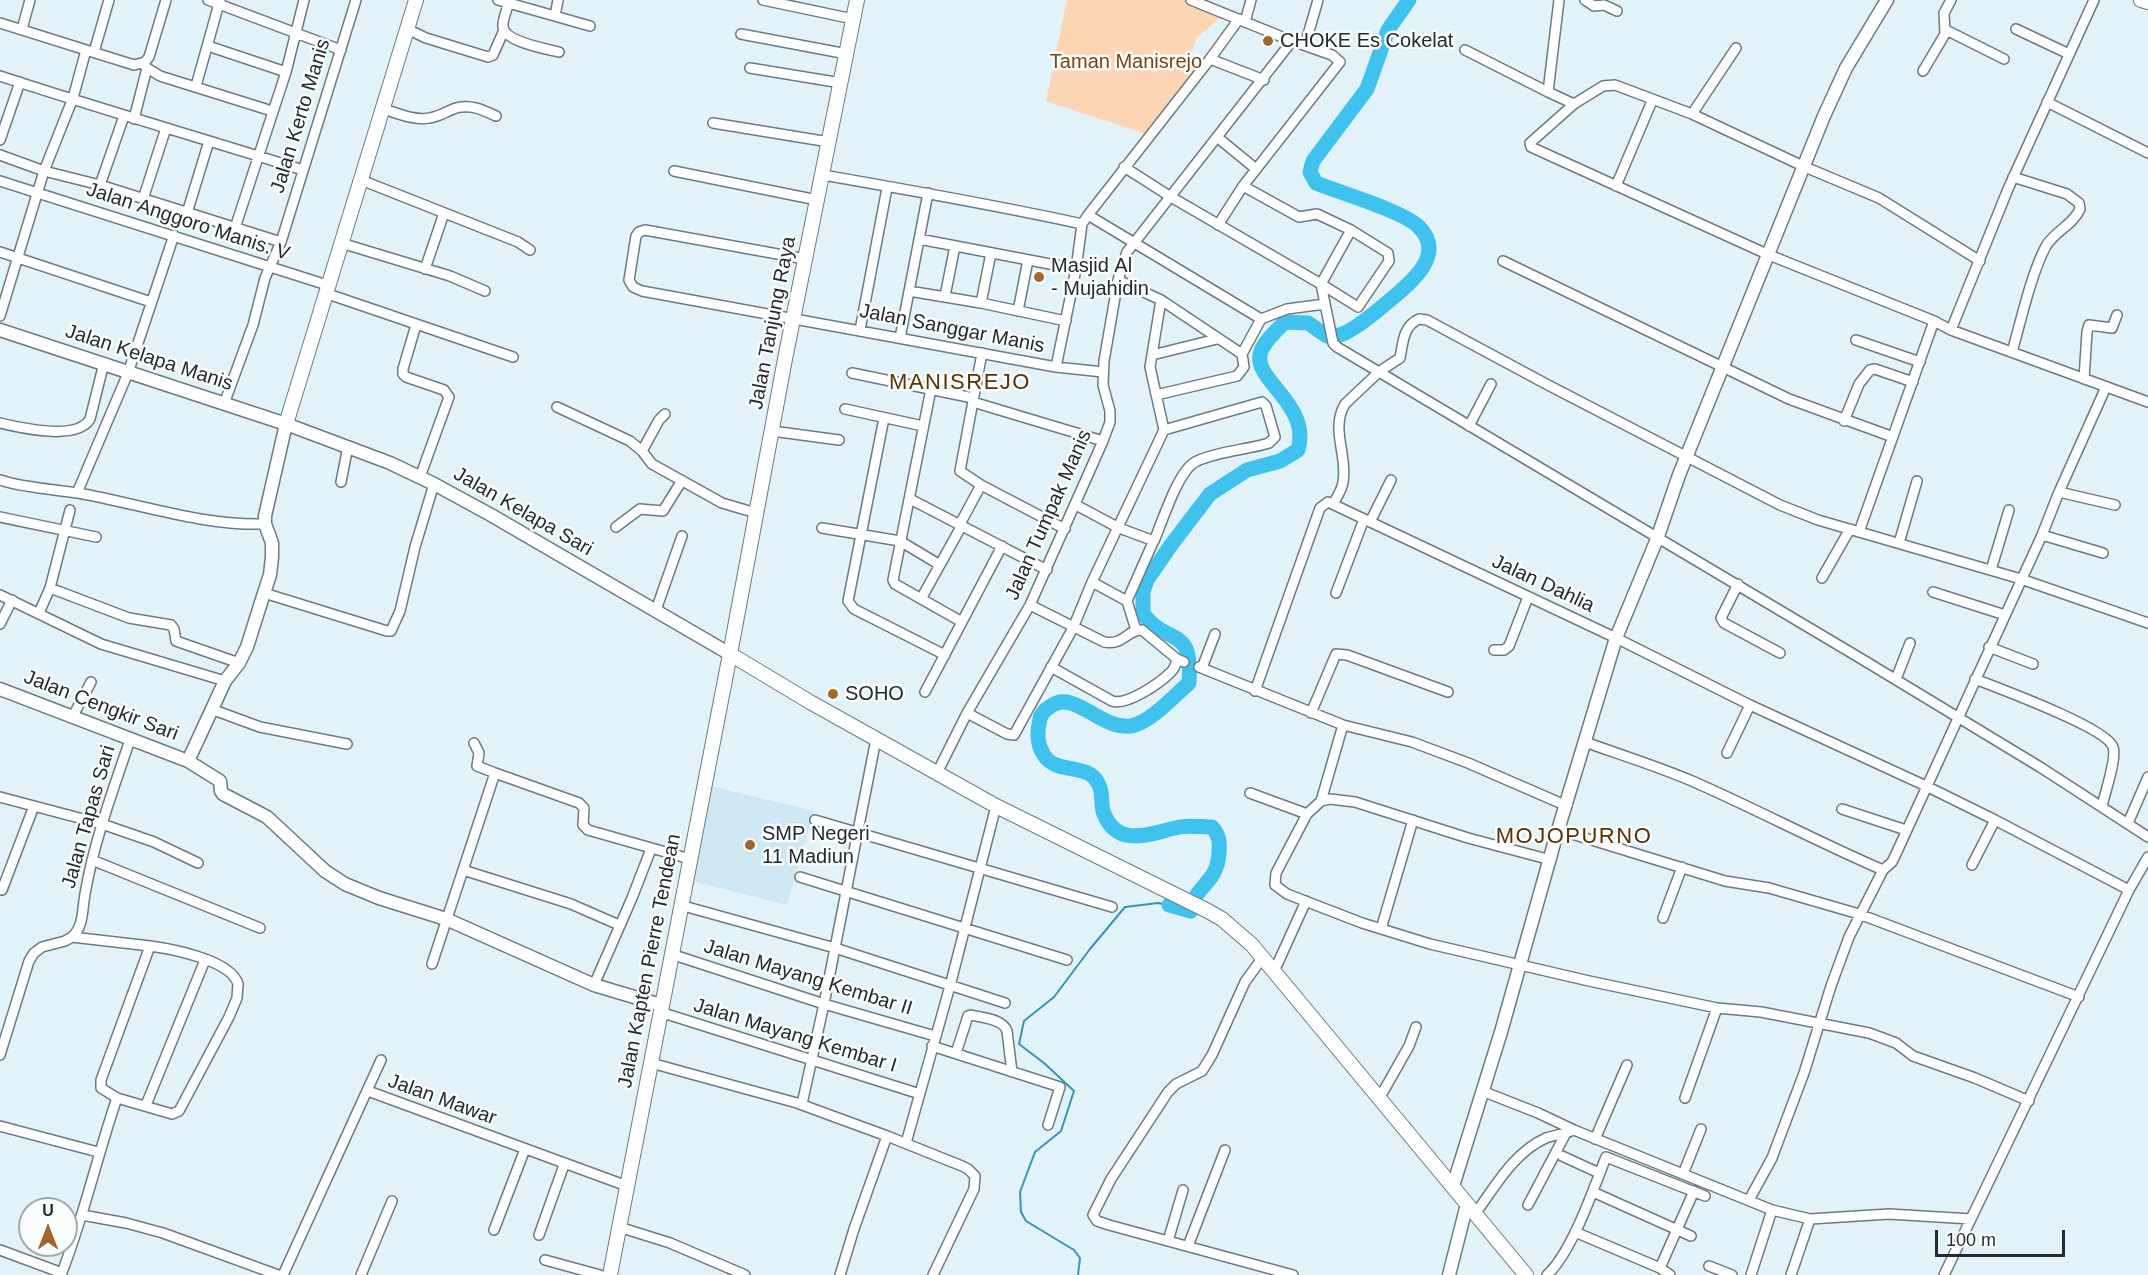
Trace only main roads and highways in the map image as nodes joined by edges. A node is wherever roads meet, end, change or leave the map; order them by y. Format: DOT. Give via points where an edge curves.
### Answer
graph roads {
  1 [pos="416,0"];
  2 [pos="857,0"];
  3 [pos="2141,0"];
  4 [pos="2148,2"];
  5 [pos="286,424"];
  6 [pos="730,654"];
  7 [pos="610,1275"];
  8 [pos="1526,1275"];
  1 -- 5 [label="main road"];
  2 -- 6 [label="main road, Jalan Tanjung Raya"];
  3 -- 4 [label="main road"];
  6 -- 7 [label="main road, Jalan Kapten Pierre Tendean"];
  6 -- 8 [label="main road" via="996,806 1208,911 1234,929 1263,957"];
}
